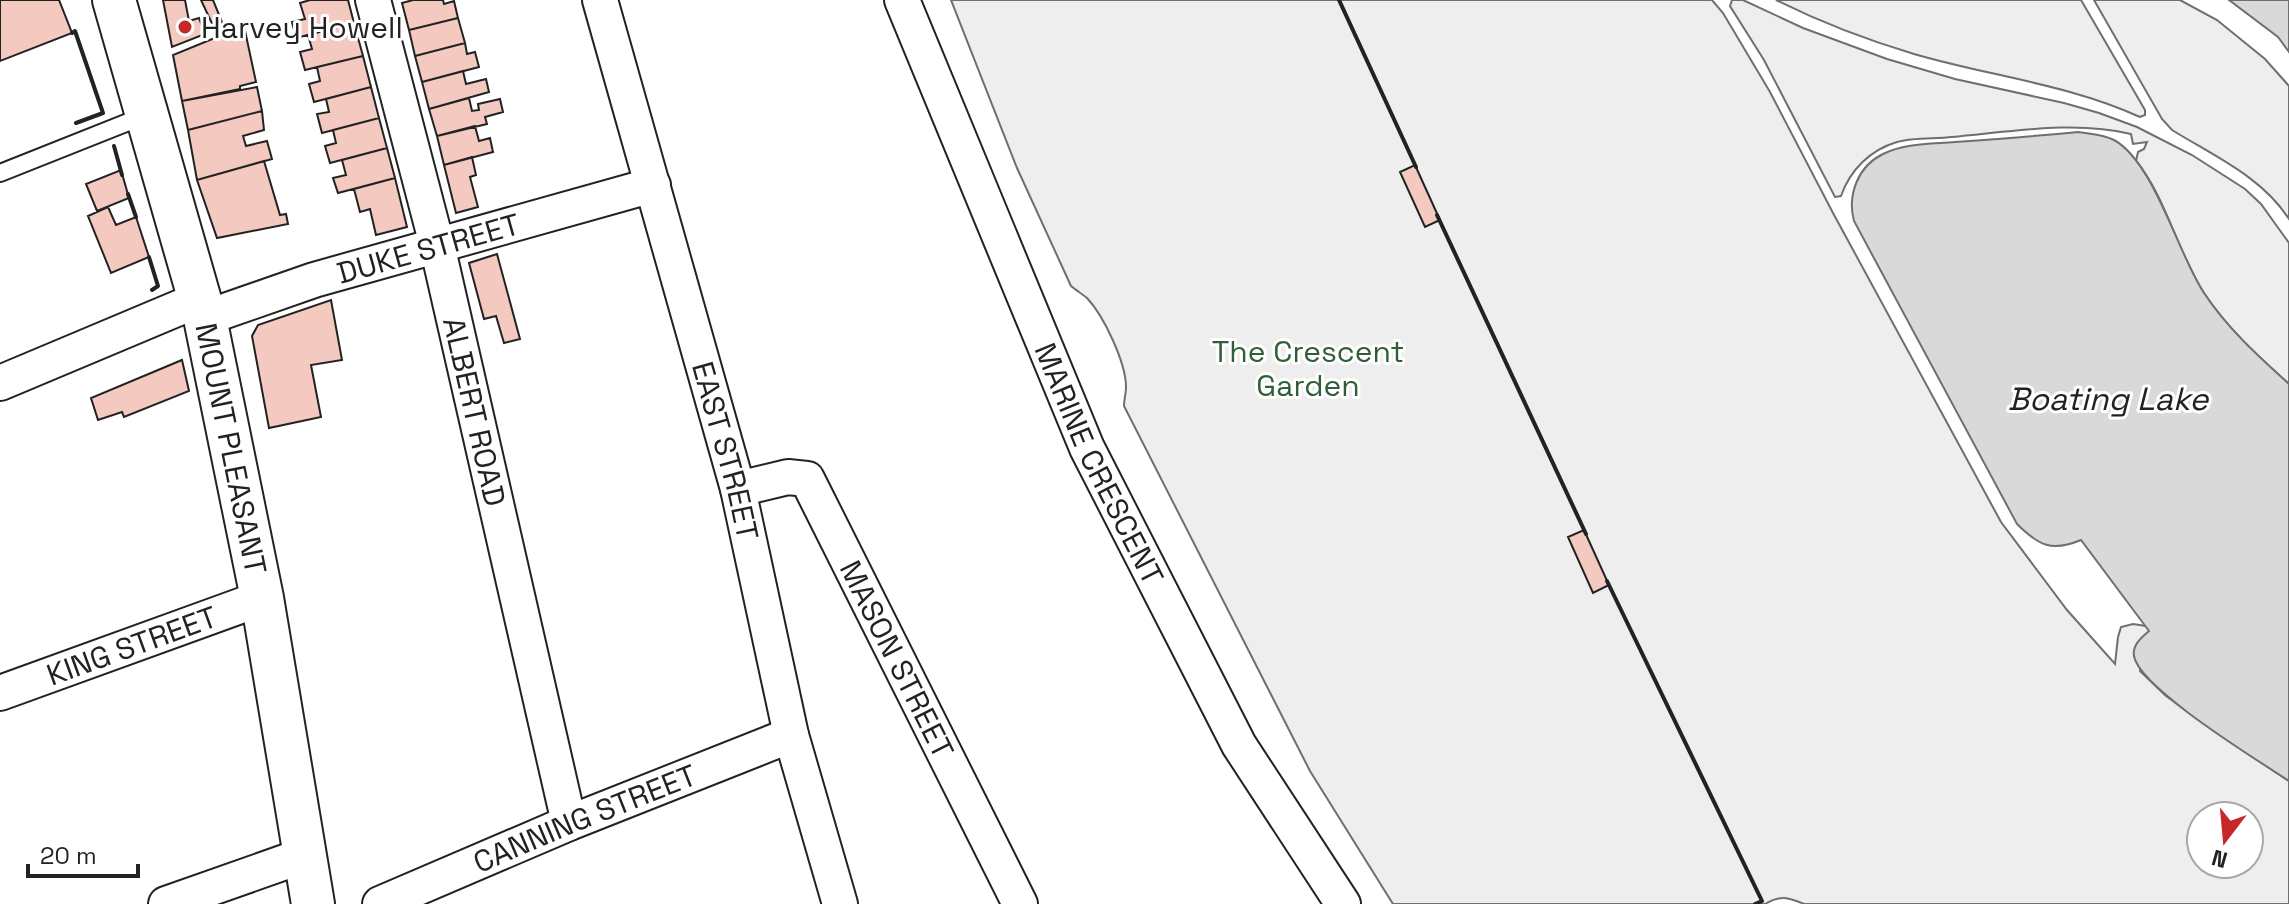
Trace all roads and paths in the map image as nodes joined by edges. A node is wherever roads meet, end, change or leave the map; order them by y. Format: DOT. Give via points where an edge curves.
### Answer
graph roads {
  1 [pos="114,0"];
  2 [pos="373,0"];
  3 [pos="600,0"];
  4 [pos="902,0"];
  5 [pos="147,114"];
  6 [pos="0,173"];
  7 [pos="653,185"];
  8 [pos="437,245"];
  9 [pos="202,309"];
  10 [pos="0,383"];
  11 [pos="738,489"];
  12 [pos="262,598"];
  13 [pos="0,693"];
  14 [pos="791,735"];
  15 [pos="569,823"];
  16 [pos="305,855"];
  17 [pos="166,904"];
  18 [pos="313,904"];
  19 [pos="380,904"];
  20 [pos="840,904"];
  21 [pos="1020,904"];
  22 [pos="1343,904"];
  1 -- 5 [label="street, MOUNT PLEASANT"];
  2 -- 8 [label="street, ALBERT ROAD"];
  3 -- 7 [label="street, EAST STREET"];
  4 -- 22 [label="street, MARINE CRESCENT" via="1087,448 1239,745"];
  5 -- 6 [label="lane"];
  5 -- 9 [label="street, MOUNT PLEASANT"];
  7 -- 8 [label="street, DUKE STREET"];
  7 -- 11 [label="street, EAST STREET"];
  8 -- 9 [label="street, DUKE STREET"];
  8 -- 15 [label="street, ALBERT ROAD"];
  9 -- 10 [label="street, DUKE STREET"];
  9 -- 12 [label="street, MOUNT PLEASANT"];
  11 -- 14 [label="street, EAST STREET"];
  11 -- 21 [label="street, MASON STREET" via="788,477 807,479"];
  12 -- 13 [label="street, KING STREET"];
  12 -- 16 [label="street, MOUNT PLEASANT"];
  14 -- 15 [label="street, CANNING STREET"];
  14 -- 20 [label="street, EAST STREET"];
  15 -- 19 [label="street, CANNING STREET"];
  16 -- 17 [label="street"];
  16 -- 18 [label="street, MOUNT PLEASANT"];
}
